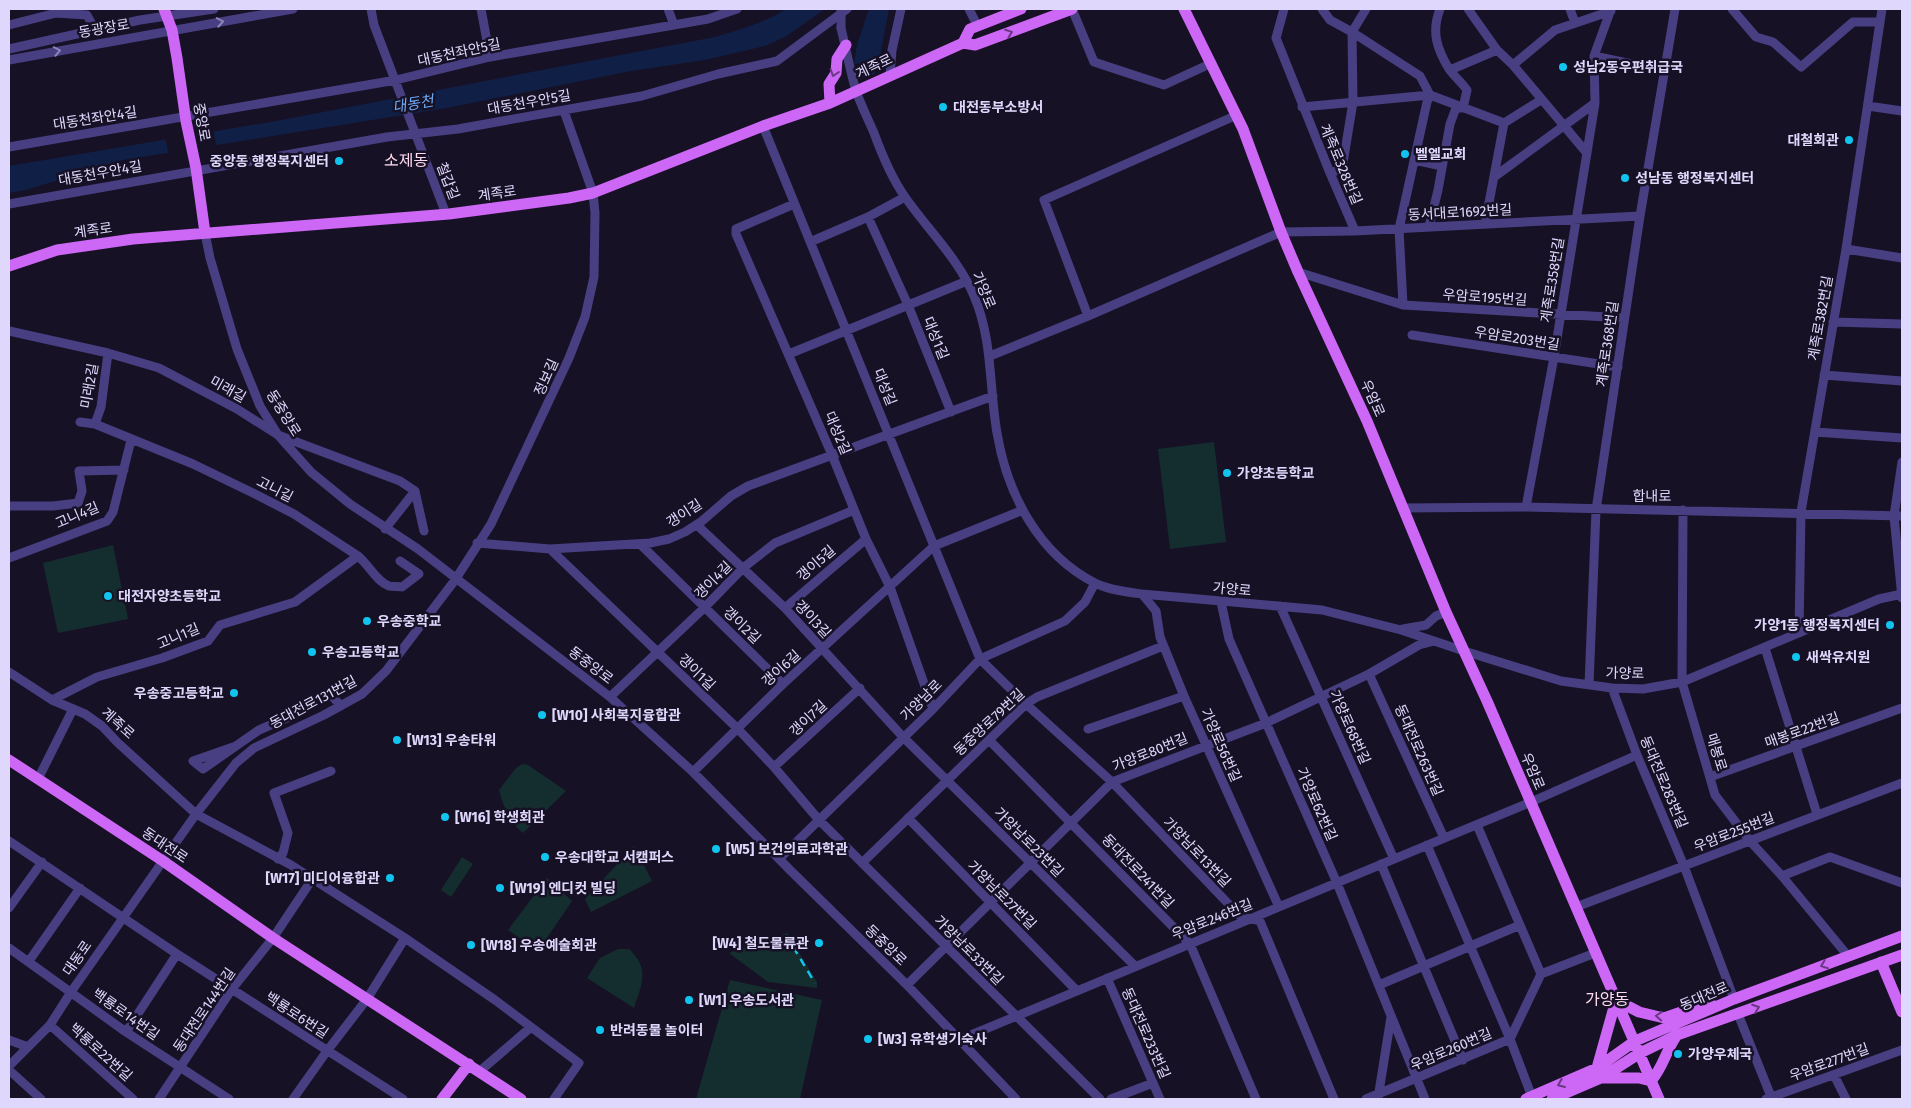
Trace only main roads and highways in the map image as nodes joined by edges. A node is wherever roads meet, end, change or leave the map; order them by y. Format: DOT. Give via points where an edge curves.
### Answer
graph roads {
  1 [pos="153,9"];
  2 [pos="1021,9"];
  3 [pos="1072,9"];
  4 [pos="1184,9"];
  5 [pos="165,13"];
  6 [pos="963,43"];
  7 [pos="846,45"];
  8 [pos="830,103"];
  9 [pos="205,233"];
  10 [pos="9,266"];
  11 [pos="9,760"];
  12 [pos="1902,936"];
  13 [pos="1902,955"];
  14 [pos="1881,962"];
  15 [pos="1616,1000"];
  16 [pos="1722,1005"];
  17 [pos="1902,1012"];
  18 [pos="1677,1035"];
  19 [pos="1635,1041"];
  20 [pos="1640,1053"];
  21 [pos="469,1064"];
  22 [pos="1599,1073"];
  23 [pos="1651,1081"];
  24 [pos="1529,1098"];
  25 [pos="442,1099"];
  26 [pos="521,1099"];
  27 [pos="1552,1099"];
  28 [pos="1658,1099"];
  1 -- 5 [label="main road"];
  2 -- 6 [label="main road, 계족로" via="970,29"];
  6 -- 3 [label="main road, 계족로, one-way" via="975,45"];
  4 -- 15 [label="main road, 우암로" via="1237,115 1298,272 1367,421 1446,612"];
  5 -- 9 [label="main road, 중앙로" via="178,58"];
  6 -- 8 [label="main road, 계족로"];
  7 -- 8 [label="main road, one-way" via="837,59 836,73 829,84"];
  8 -- 9 [label="main road, 계족로" via="592,193 569,198 446,214"];
  9 -- 10 [label="main road, 계족로" via="57,250"];
  11 -- 21 [label="main road, 동대전로" via="273,938"];
  12 -- 16 [label="main road, 동대전로, one-way"];
  13 -- 14 [label="main road, 동대전로"];
  14 -- 17 [label="main road"];
  18 -- 14 [label="main road, 동대전로, one-way"];
  16 -- 15 [label="main road, one-way" via="1711,1002 1664,1018 1639,1012"];
  15 -- 19 [label="main road, 우암로"];
  15 -- 22 [label="main road"];
  16 -- 19 [label="main road, 동대전로"];
  18 -- 20 [label="main road, 동대전로"];
  18 -- 23 [label="main road"];
  19 -- 20 [label="main road, 우암로"];
  19 -- 22 [label="main road, 동대전로"];
  20 -- 22 [label="main road, 동대전로"];
  20 -- 23 [label="main road, 우암로"];
  21 -- 25 [label="main road"];
  21 -- 26 [label="main road, 동대전로"];
  22 -- 23 [label="main road"];
  22 -- 24 [label="main road, 동대전로, one-way"];
  22 -- 27 [label="main road, 동대전로"];
  23 -- 28 [label="main road, 우암로"];
}
